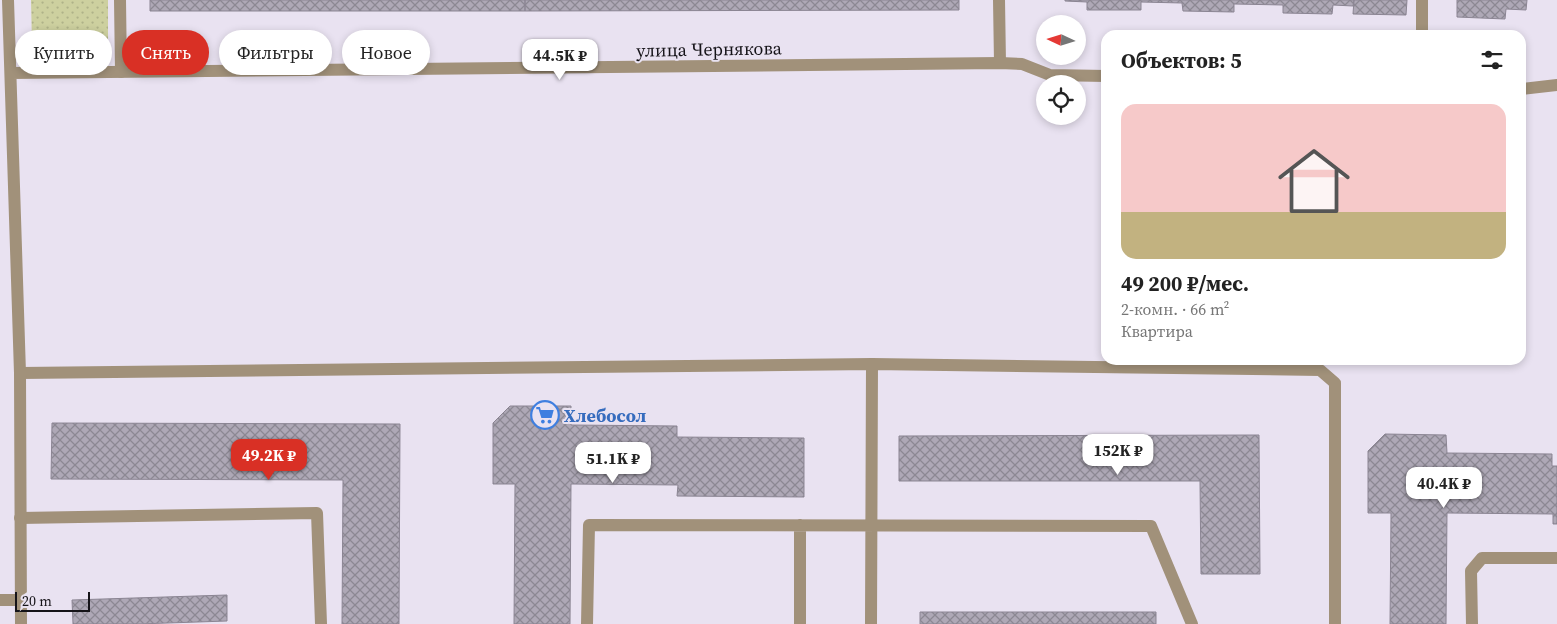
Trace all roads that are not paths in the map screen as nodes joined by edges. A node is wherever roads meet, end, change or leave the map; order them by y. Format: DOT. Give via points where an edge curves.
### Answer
graph roads {
  1 [pos="8,0"];
  2 [pos="120,0"];
  3 [pos="999,0"];
  4 [pos="1422,0"];
  5 [pos="1422,30"];
  6 [pos="1000,63"];
  7 [pos="120,72"];
  8 [pos="11,73"];
  9 [pos="1101,76"];
  10 [pos="1557,85"];
  11 [pos="1526,88"];
  12 [pos="872,364"];
  13 [pos="20,373"];
  14 [pos="20,518"];
  15 [pos="800,525"];
  16 [pos="872,525"];
  17 [pos="1557,558"];
  18 [pos="0,600"];
  19 [pos="20,600"];
  20 [pos="21,624"];
  21 [pos="321,624"];
  22 [pos="587,624"];
  23 [pos="800,624"];
  24 [pos="872,624"];
  25 [pos="1192,624"];
  26 [pos="1335,624"];
  27 [pos="1472,624"];
  1 -- 8 [label="street"];
  2 -- 7 [label="street"];
  3 -- 6 [label="street"];
  4 -- 5 [label="street"];
  6 -- 7 [label="street, улица Чернякова"];
  6 -- 9 [label="street, улица Чернякова" via="1022,64 1050,75"];
  7 -- 8 [label="street, улица Чернякова"];
  8 -- 13 [label="street"];
  10 -- 11 [label="street"];
  12 -- 13 [label="street"];
  12 -- 16 [label="street"];
  12 -- 26 [label="street" via="1320,370 1335,383"];
  13 -- 14 [label="street"];
  14 -- 19 [label="street"];
  14 -- 21 [label="street" via="318,513"];
  15 -- 16 [label="street"];
  15 -- 22 [label="street" via="589,525"];
  15 -- 23 [label="street"];
  16 -- 24 [label="street"];
  16 -- 25 [label="street" via="1151,526"];
  17 -- 27 [label="street" via="1482,558 1471,571"];
  18 -- 19 [label="street"];
  19 -- 20 [label="street"];
}
